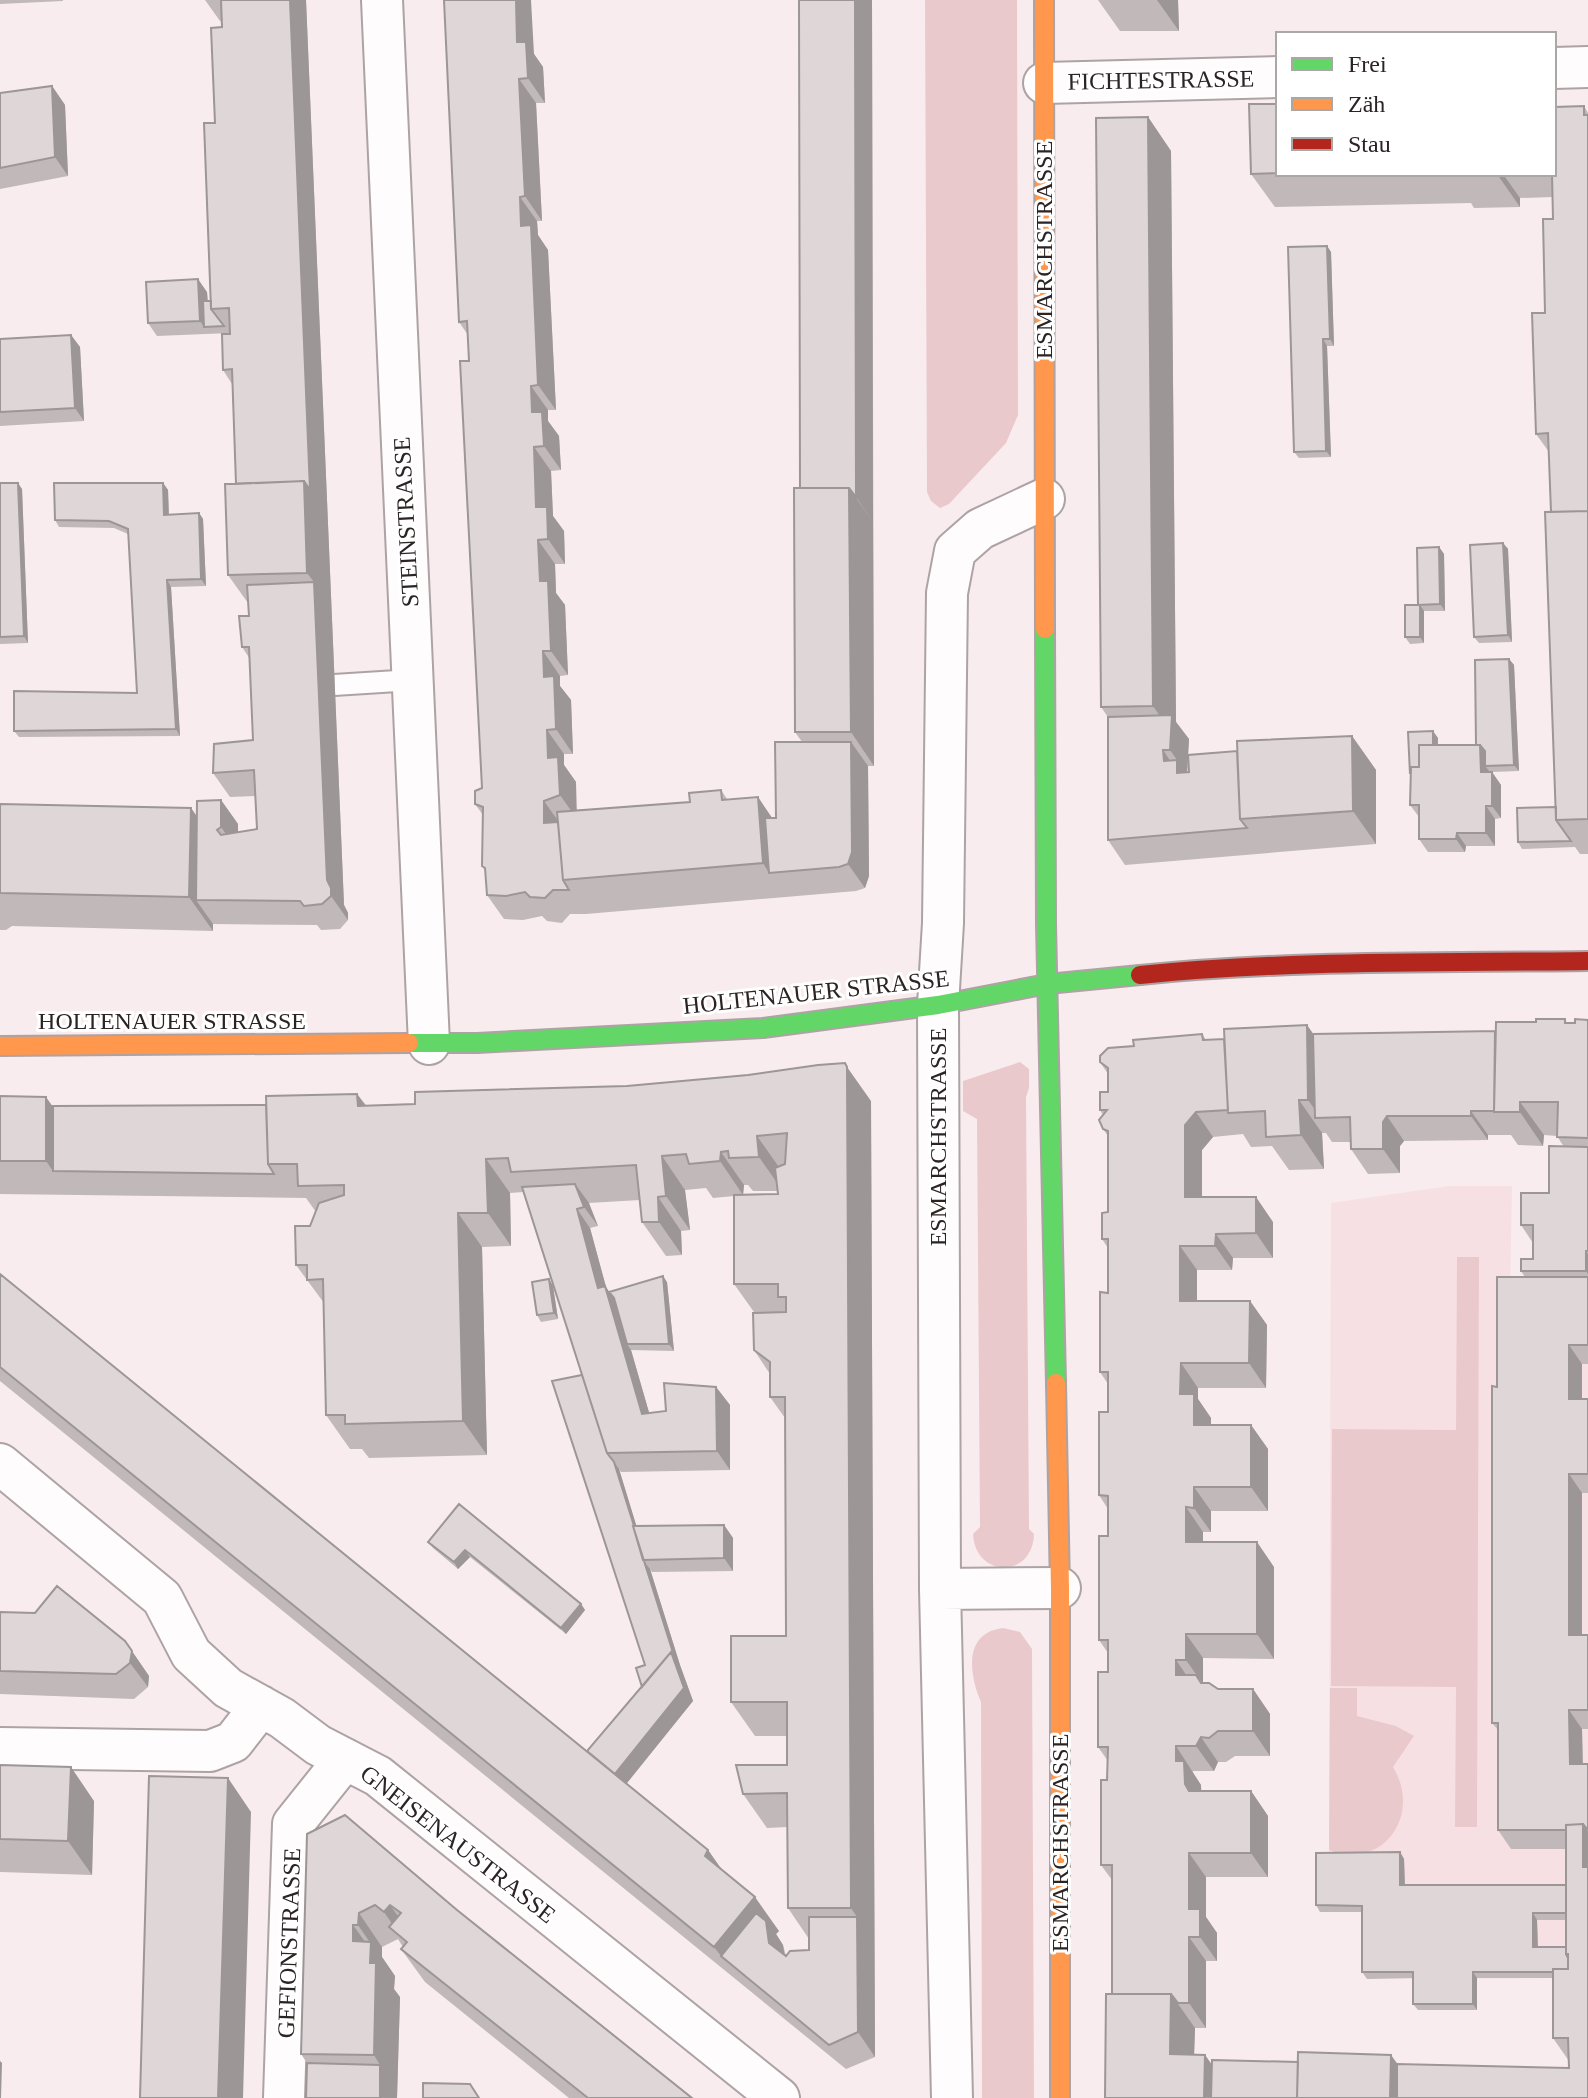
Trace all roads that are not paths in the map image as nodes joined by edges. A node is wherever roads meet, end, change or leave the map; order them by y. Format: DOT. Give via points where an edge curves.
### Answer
graph roads {
  1 [pos="382,0"];
  2 [pos="1044,0"];
  3 [pos="1588,67"];
  4 [pos="1556,68"];
  5 [pos="1276,77"];
  6 [pos="1044,83"];
  7 [pos="1044,499"];
  8 [pos="413,680"];
  9 [pos="334,685"];
  10 [pos="1588,961"];
  11 [pos="1047,984"];
  12 [pos="938,1005"];
  13 [pos="429,1044"];
  14 [pos="0,1046"];
  15 [pos="0,1464"];
  16 [pos="1060,1588"];
  17 [pos="940,1589"];
  18 [pos="261,1706"];
  19 [pos="0,1748"];
  20 [pos="345,1759"];
  21 [pos="284,2098"];
  22 [pos="779,2098"];
  23 [pos="952,2098"];
  24 [pos="1060,2098"];
  1 -- 8 [label="street, STEINSTRASSE"];
  2 -- 6 [label="street, ESMARCHSTRASSE"];
  3 -- 4 [label="street"];
  5 -- 6 [label="street, FICHTESTRASSE"];
  6 -- 7 [label="street, ESMARCHSTRASSE"];
  7 -- 11 [label="street, ESMARCHSTRASSE"];
  7 -- 12 [label="street, ESMARCHSTRASSE" via="980,529 955,551 951,565"];
  8 -- 9 [label="lane"];
  8 -- 13 [label="street, STEINSTRASSE"];
  10 -- 11 [label="street, HOLTENAUER STRASSE" via="1190,970"];
  11 -- 12 [label="street, HOLTENAUER STRASSE"];
  11 -- 16 [label="street, ESMARCHSTRASSE"];
  12 -- 13 [label="street, HOLTENAUER STRASSE" via="763,1028"];
  12 -- 17 [label="street, ESMARCHSTRASSE"];
  13 -- 14 [label="street, HOLTENAUER STRASSE"];
  15 -- 18 [label="street, GNEISENAUSTRASSE" via="162,1598 191,1654 228,1688"];
  16 -- 17 [label="street"];
  16 -- 24 [label="street, ESMARCHSTRASSE"];
  17 -- 23 [label="street, ESMARCHSTRASSE"];
  18 -- 19 [label="street" via="233,1742 210,1751"];
  18 -- 20 [label="street, GNEISENAUSTRASSE"];
  20 -- 21 [label="street, GEFIONSTRASSE" via="293,1824"];
  20 -- 22 [label="street, GNEISENAUSTRASSE" via="378,1776"];
}
